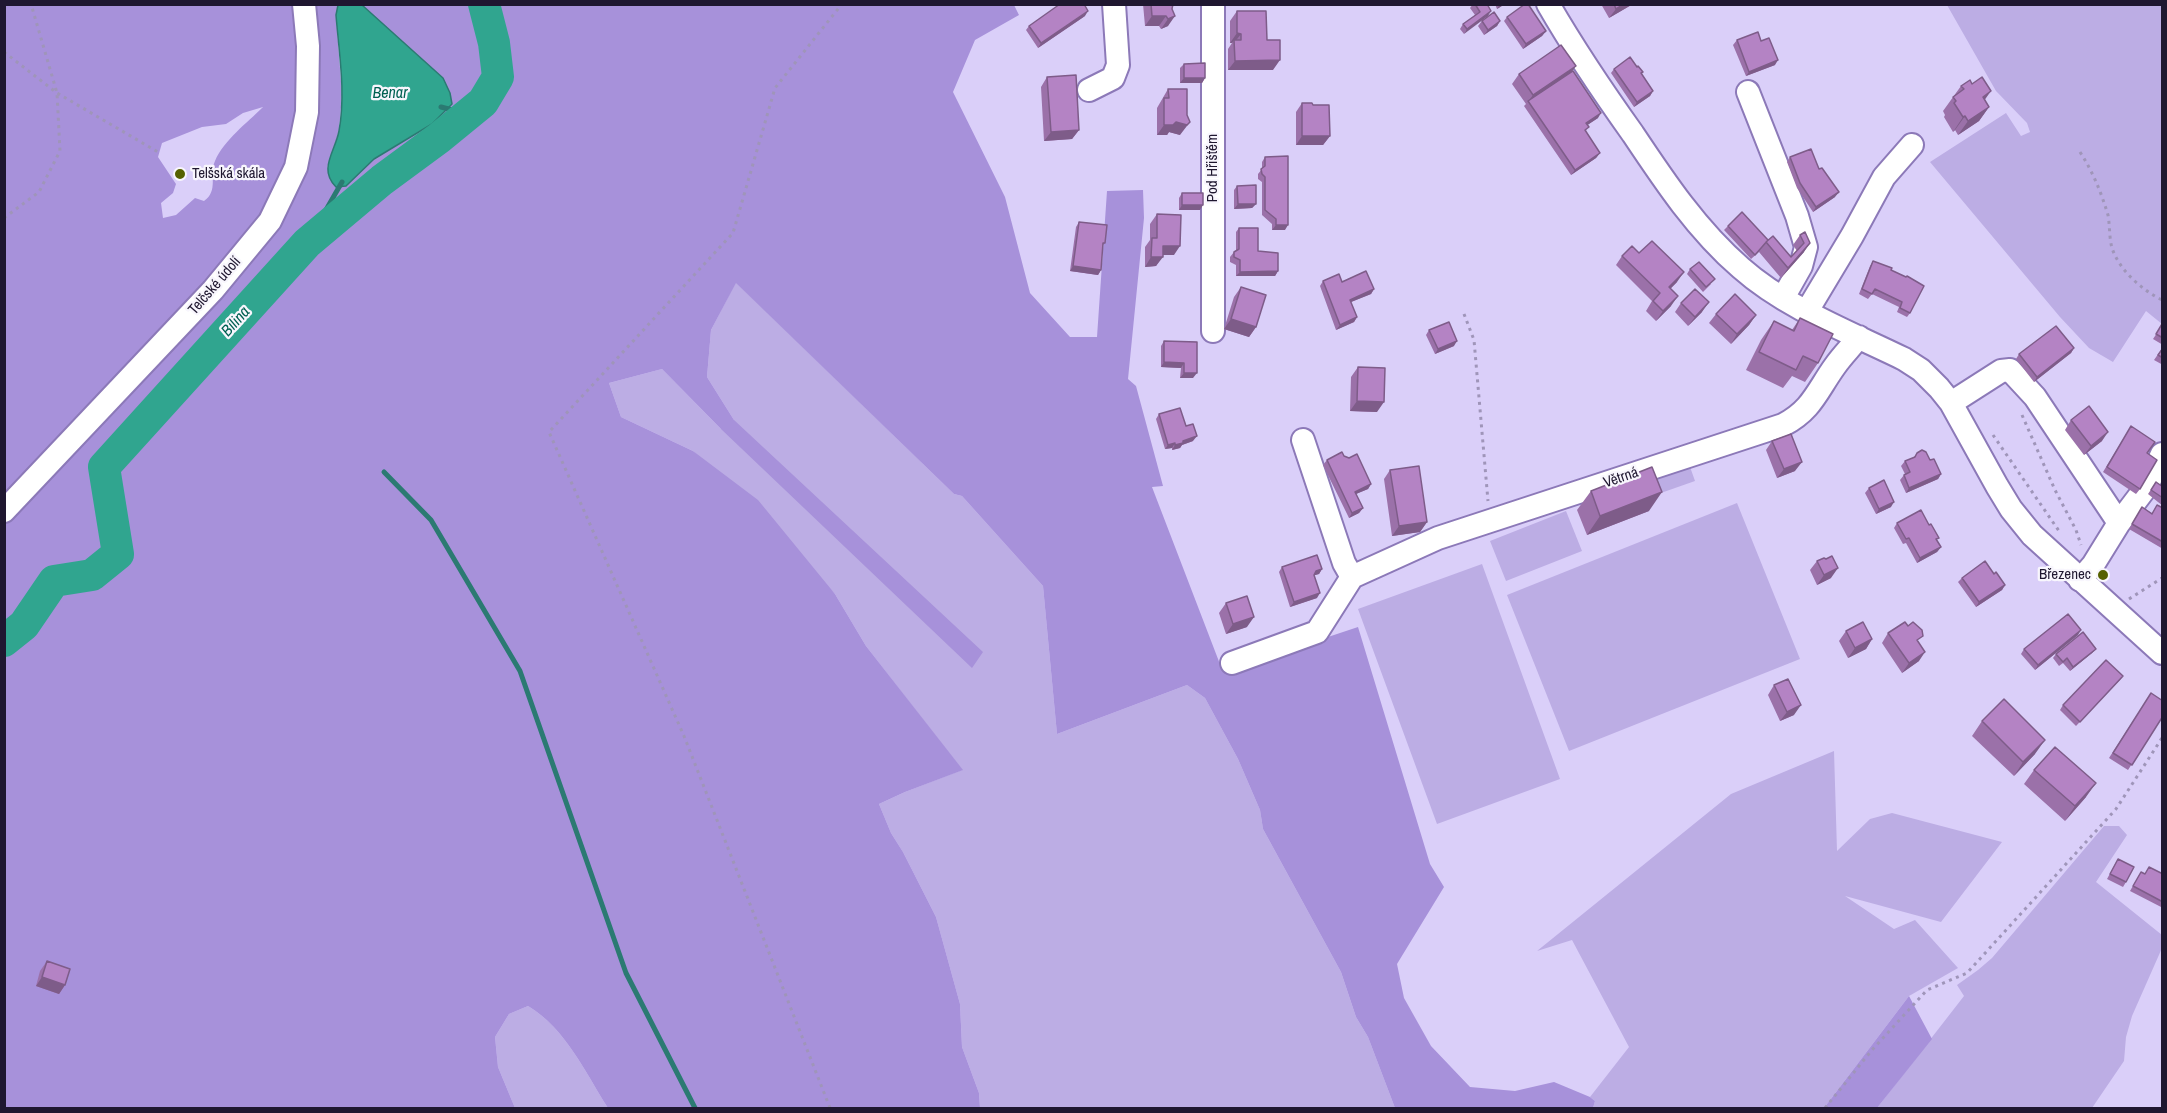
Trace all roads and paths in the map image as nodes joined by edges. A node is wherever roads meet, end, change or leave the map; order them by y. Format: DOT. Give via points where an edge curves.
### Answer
graph roads {
  1 [pos="31,4"];
  2 [pos="303,4"];
  3 [pos="842,4"];
  4 [pos="1114,4"];
  5 [pos="1213,4"];
  6 [pos="1548,4"];
  7 [pos="4,52"];
  8 [pos="1089,90"];
  9 [pos="1748,92"];
  10 [pos="57,93"];
  11 [pos="1912,145"];
  12 [pos="158,152"];
  13 [pos="2080,152"];
  14 [pos="4,218"];
  15 [pos="1783,298"];
  16 [pos="2163,300"];
  17 [pos="1807,311"];
  18 [pos="1464,314"];
  19 [pos="1213,331"];
  20 [pos="1859,337"];
  21 [pos="1951,403"];
  22 [pos="2021,412"];
  23 [pos="1303,440"];
  24 [pos="2163,454"];
  25 [pos="4,511"];
  26 [pos="1490,520"];
  27 [pos="2119,523"];
  28 [pos="2077,552"];
  29 [pos="1352,577"];
  30 [pos="2163,578"];
  31 [pos="2080,580"];
  32 [pos="2115,611"];
  33 [pos="2163,653"];
  34 [pos="1232,663"];
  35 [pos="2163,738"];
  36 [pos="830,1108"];
  37 [pos="1826,1108"];
  1 -- 10 [label="path"];
  2 -- 25 [label="street, Telčské údolí" via="308,46 307,112 296,167 270,222 213,290"];
  3 -- 36 [label="path" via="775,88 733,233 549,432 684,736"];
  4 -- 8 [label="street" via="1118,65 1113,78"];
  5 -- 19 [label="street, Pod Hřištěm"];
  6 -- 15 [label="street" via="1681,205 1742,269"];
  7 -- 10 [label="path"];
  9 -- 15 [label="street" via="1806,247 1801,266"];
  10 -- 12 [label="path"];
  10 -- 14 [label="path" via="60,151 39,192"];
  11 -- 17 [label="street" via="1884,177"];
  13 -- 16 [label="path" via="2093,172 2120,264"];
  15 -- 17 [label="street"];
  17 -- 20 [label="street"];
  18 -- 26 [label="path" via="1474,340"];
  20 -- 21 [label="street" via="1921,370"];
  20 -- 26 [label="street, Větrná" via="1834,367 1810,406 1783,425"];
  21 -- 27 [label="street" via="2001,371 2010,370 2035,397"];
  21 -- 31 [label="street" via="2011,509 2032,535"];
  22 -- 28 [label="path" via="2082,543"];
  23 -- 29 [label="street"];
  24 -- 27 [label="street" via="2147,486"];
  26 -- 29 [label="street, Větrná" via="1438,538"];
  27 -- 31 [label="street"];
  29 -- 34 [label="street" via="1317,632"];
  30 -- 32 [label="path"];
  31 -- 32 [label="street"];
  32 -- 33 [label="street"];
  35 -- 37 [label="path" via="2116,809 1967,973 1927,990"];
}
